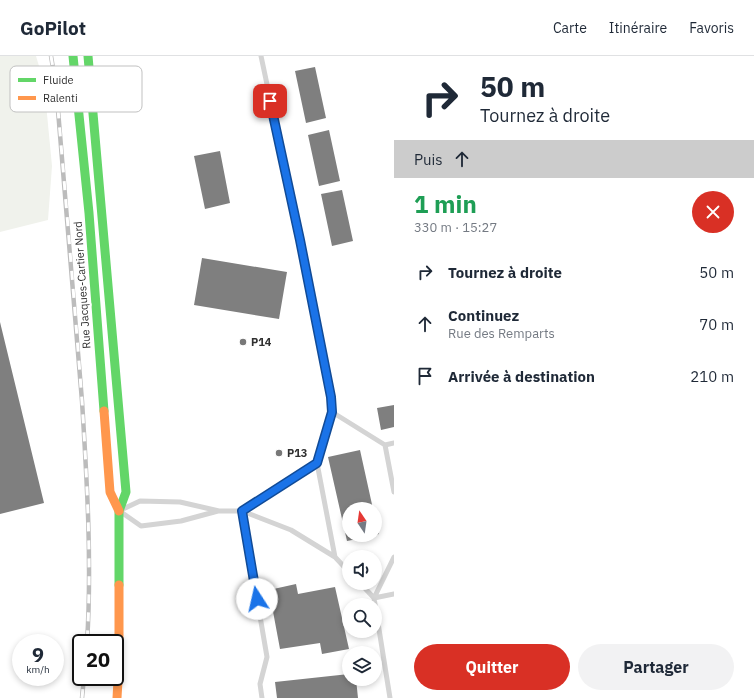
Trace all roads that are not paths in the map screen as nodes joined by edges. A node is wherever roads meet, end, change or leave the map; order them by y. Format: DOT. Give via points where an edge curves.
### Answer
graph roads {
  1 [pos="73,56"];
  2 [pos="88,56"];
  3 [pos="261,56"];
  4 [pos="74,66"];
  5 [pos="89,66"];
  6 [pos="78,112"];
  7 [pos="93,112"];
  8 [pos="332,412"];
  9 [pos="394,443"];
  10 [pos="385,445"];
  11 [pos="317,463"];
  12 [pos="394,492"];
  13 [pos="119,511"];
  14 [pos="219,511"];
  15 [pos="242,511"];
  16 [pos="394,557"];
  17 [pos="335,558"];
  18 [pos="342,565"];
  19 [pos="367,590"];
  20 [pos="394,594"];
  21 [pos="374,598"];
  22 [pos="380,638"];
  23 [pos="117,698"];
  24 [pos="262,698"];
  25 [pos="390,698"];
  1 -- 4 [label="street, Rue Jacques-Cartier Nord"];
  2 -- 5 [label="street, Rue Jacques-Cartier Nord"];
  3 -- 8 [label="lane" via="301,246"];
  6 -- 13 [label="street, Rue Jacques-Cartier Nord" via="110,492"];
  7 -- 13 [label="street, Rue Jacques-Cartier Nord" via="126,492"];
  8 -- 10 [label="lane"];
  8 -- 11 [label="lane"];
  9 -- 10 [label="lane"];
  10 -- 12 [label="lane"];
  11 -- 15 [label="lane"];
  11 -- 17 [label="lane"];
  13 -- 14 [label="lane" via="140,501 180,502"];
  13 -- 14 [label="lane" via="142,526 181,521"];
  13 -- 23 [label="street, Rue Jacques-Cartier Nord"];
  14 -- 15 [label="lane"];
  15 -- 17 [label="lane" via="291,530"];
  15 -- 24 [label="lane" via="267,657 260,684"];
  16 -- 21 [label="lane"];
  17 -- 18 [label="lane"];
  19 -- 21 [label="lane"];
  20 -- 21 [label="lane"];
  22 -- 25 [label="lane"];
}
